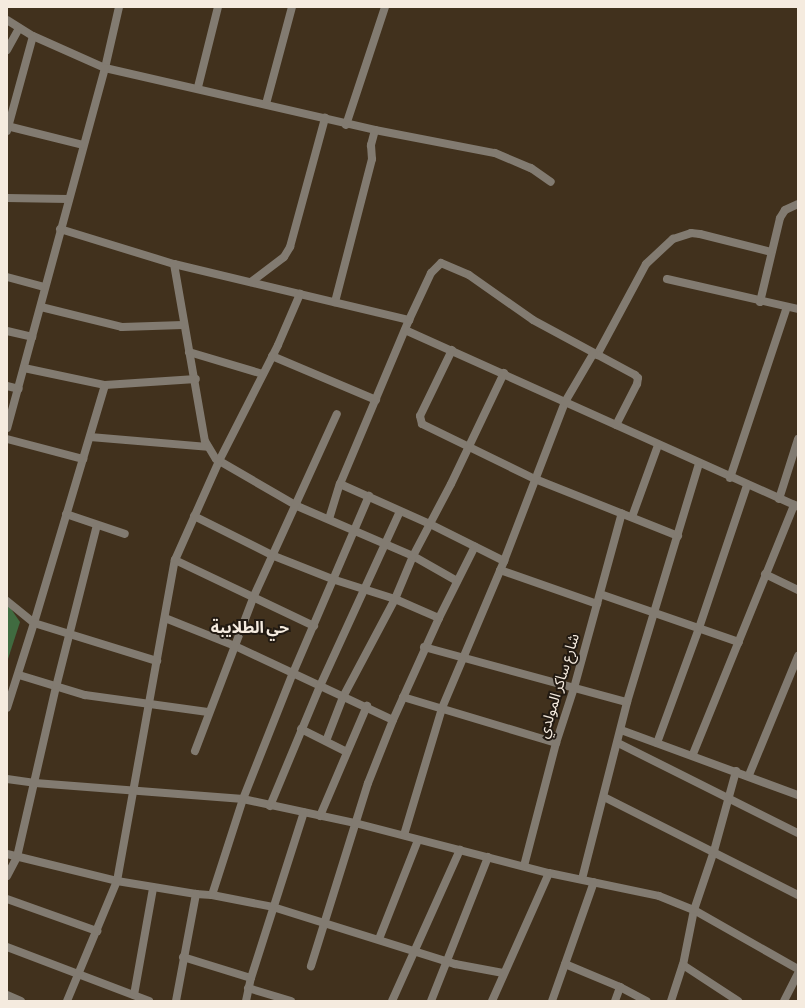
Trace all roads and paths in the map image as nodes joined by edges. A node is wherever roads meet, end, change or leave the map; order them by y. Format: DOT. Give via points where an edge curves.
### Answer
graph roads {
  1 [pos="119,7"];
  2 [pos="218,7"];
  3 [pos="292,7"];
  4 [pos="385,7"];
  5 [pos="7,20"];
  6 [pos="19,28"];
  7 [pos="33,36"];
  8 [pos="7,50"];
  9 [pos="105,68"];
  10 [pos="198,87"];
  11 [pos="266,104"];
  12 [pos="325,118"];
  13 [pos="346,125"];
  14 [pos="7,128"];
  15 [pos="375,130"];
  16 [pos="83,145"];
  17 [pos="551,182"];
  18 [pos="7,198"];
  19 [pos="68,199"];
  20 [pos="798,204"];
  21 [pos="60,229"];
  22 [pos="771,252"];
  23 [pos="174,264"];
  24 [pos="7,277"];
  25 [pos="667,279"];
  26 [pos="251,282"];
  27 [pos="45,287"];
  28 [pos="300,294"];
  29 [pos="335,302"];
  30 [pos="760,302"];
  31 [pos="41,307"];
  32 [pos="787,307"];
  33 [pos="798,310"];
  34 [pos="409,320"];
  35 [pos="183,325"];
  36 [pos="405,330"];
  37 [pos="7,331"];
  38 [pos="32,337"];
  39 [pos="452,350"];
  40 [pos="190,352"];
  41 [pos="595,354"];
  42 [pos="272,356"];
  43 [pos="24,368"];
  44 [pos="504,373"];
  45 [pos="263,374"];
  46 [pos="196,379"];
  47 [pos="105,385"];
  48 [pos="7,386"];
  49 [pos="19,389"];
  50 [pos="376,400"];
  51 [pos="565,402"];
  52 [pos="337,414"];
  53 [pos="616,425"];
  54 [pos="7,428"];
  55 [pos="90,437"];
  56 [pos="7,439"];
  57 [pos="798,439"];
  58 [pos="470,445"];
  59 [pos="658,445"];
  60 [pos="208,447"];
  61 [pos="83,459"];
  62 [pos="220,461"];
  63 [pos="699,464"];
  64 [pos="730,478"];
  65 [pos="535,479"];
  66 [pos="340,484"];
  67 [pos="747,485"];
  68 [pos="369,496"];
  69 [pos="779,499"];
  70 [pos="297,506"];
  71 [pos="796,506"];
  72 [pos="400,511"];
  73 [pos="622,513"];
  74 [pos="66,514"];
  75 [pos="194,516"];
  76 [pos="632,517"];
  77 [pos="329,519"];
  78 [pos="430,524"];
  79 [pos="97,525"];
  80 [pos="355,531"];
  81 [pos="125,534"];
  82 [pos="678,536"];
  83 [pos="387,544"];
  84 [pos="475,546"];
  85 [pos="274,556"];
  86 [pos="413,556"];
  87 [pos="175,560"];
  88 [pos="504,561"];
  89 [pos="500,570"];
  90 [pos="765,574"];
  91 [pos="332,579"];
  92 [pos="457,581"];
  93 [pos="365,590"];
  94 [pos="798,590"];
  95 [pos="600,594"];
  96 [pos="253,598"];
  97 [pos="395,599"];
  98 [pos="7,602"];
  99 [pos="597,604"];
  100 [pos="654,611"];
  101 [pos="165,618"];
  102 [pos="439,618"];
  103 [pos="34,623"];
  104 [pos="314,626"];
  105 [pos="699,628"];
  106 [pos="69,634"];
  107 [pos="739,642"];
  108 [pos="235,646"];
  109 [pos="424,647"];
  110 [pos="464,656"];
  111 [pos="798,656"];
  112 [pos="157,661"];
  113 [pos="293,673"];
  114 [pos="19,675"];
  115 [pos="320,686"];
  116 [pos="56,687"];
  117 [pos="574,688"];
  118 [pos="343,697"];
  119 [pos="403,697"];
  120 [pos="627,702"];
  121 [pos="148,704"];
  122 [pos="366,706"];
  123 [pos="7,708"];
  124 [pos="442,708"];
  125 [pos="208,712"];
  126 [pos="393,720"];
  127 [pos="301,728"];
  128 [pos="621,730"];
  129 [pos="326,741"];
  130 [pos="618,742"];
  131 [pos="556,743"];
  132 [pos="657,743"];
  133 [pos="195,751"];
  134 [pos="347,752"];
  135 [pos="693,754"];
  136 [pos="736,771"];
  137 [pos="749,775"];
  138 [pos="7,779"];
  139 [pos="36,783"];
  140 [pos="132,790"];
  141 [pos="798,795"];
  142 [pos="604,797"];
  143 [pos="730,798"];
  144 [pos="244,799"];
  145 [pos="270,806"];
  146 [pos="304,812"];
  147 [pos="320,816"];
  148 [pos="355,823"];
  149 [pos="798,833"];
  150 [pos="404,835"];
  151 [pos="418,840"];
  152 [pos="460,850"];
  153 [pos="714,851"];
  154 [pos="7,854"];
  155 [pos="17,857"];
  156 [pos="488,857"];
  157 [pos="524,866"];
  158 [pos="549,873"];
  159 [pos="7,876"];
  160 [pos="582,879"];
  161 [pos="117,881"];
  162 [pos="594,882"];
  163 [pos="153,888"];
  164 [pos="196,894"];
  165 [pos="212,895"];
  166 [pos="798,895"];
  167 [pos="7,899"];
  168 [pos="274,907"];
  169 [pos="694,910"];
  170 [pos="324,924"];
  171 [pos="96,931"];
  172 [pos="379,939"];
  173 [pos="7,948"];
  174 [pos="416,952"];
  175 [pos="183,957"];
  176 [pos="447,961"];
  177 [pos="565,964"];
  178 [pos="683,964"];
  179 [pos="311,966"];
  180 [pos="798,969"];
  181 [pos="80,973"];
  182 [pos="503,973"];
  183 [pos="798,973"];
  184 [pos="251,978"];
  185 [pos="620,987"];
  186 [pos="248,988"];
  187 [pos="134,995"];
  188 [pos="7,996"];
  189 [pos="21,1001"];
  190 [pos="67,1001"];
  191 [pos="149,1001"];
  192 [pos="176,1001"];
  193 [pos="246,1001"];
  194 [pos="291,1001"];
  195 [pos="392,1001"];
  196 [pos="431,1001"];
  197 [pos="492,1001"];
  198 [pos="552,1001"];
  199 [pos="615,1001"];
  200 [pos="646,1001"];
  201 [pos="671,1001"];
  202 [pos="738,1001"];
  203 [pos="784,1001"];
  1 -- 9 [label="street"];
  2 -- 10 [label="street"];
  3 -- 11 [label="street"];
  4 -- 13 [label="street"];
  5 -- 6 [label="street"];
  6 -- 7 [label="street"];
  6 -- 8 [label="street"];
  7 -- 9 [label="street"];
  7 -- 14 [label="street"];
  9 -- 10 [label="street"];
  9 -- 16 [label="street"];
  10 -- 11 [label="street"];
  11 -- 12 [label="street"];
  12 -- 13 [label="street"];
  12 -- 26 [label="street" via="290,247 284,257"];
  13 -- 15 [label="street"];
  14 -- 16 [label="street"];
  15 -- 17 [label="street" via="495,153 531,168"];
  15 -- 29 [label="street" via="372,159"];
  16 -- 19 [label="street"];
  18 -- 19 [label="street"];
  19 -- 21 [label="street"];
  20 -- 22 [label="street" via="785,210 780,218"];
  21 -- 23 [label="street"];
  21 -- 27 [label="street"];
  22 -- 30 [label="street"];
  22 -- 41 [label="street" via="700,234 691,233 673,240 646,264"];
  23 -- 26 [label="street"];
  23 -- 35 [label="street"];
  24 -- 27 [label="street"];
  25 -- 30 [label="street"];
  26 -- 28 [label="street"];
  27 -- 31 [label="street"];
  28 -- 29 [label="street"];
  28 -- 42 [label="street"];
  29 -- 34 [label="street"];
  30 -- 32 [label="street"];
  31 -- 35 [label="street" via="122,327"];
  31 -- 38 [label="street"];
  32 -- 33 [label="street"];
  32 -- 64 [label="street"];
  34 -- 36 [label="street"];
  34 -- 41 [label="street" via="431,273 441,263 479,281 534,320"];
  35 -- 40 [label="street"];
  36 -- 39 [label="street"];
  36 -- 50 [label="street"];
  37 -- 38 [label="street"];
  38 -- 43 [label="street"];
  39 -- 44 [label="street"];
  39 -- 58 [label="street" via="420,422"];
  40 -- 45 [label="street"];
  40 -- 46 [label="street"];
  41 -- 51 [label="street"];
  41 -- 53 [label="street" via="630,371 638,378"];
  42 -- 45 [label="street"];
  42 -- 50 [label="street"];
  43 -- 47 [label="street"];
  43 -- 49 [label="street"];
  44 -- 51 [label="street"];
  44 -- 58 [label="street"];
  45 -- 62 [label="street"];
  46 -- 47 [label="street"];
  46 -- 60 [label="street"];
  47 -- 55 [label="street"];
  48 -- 49 [label="street"];
  49 -- 54 [label="street"];
  50 -- 66 [label="street"];
  51 -- 53 [label="street"];
  51 -- 65 [label="street"];
  52 -- 70 [label="street"];
  53 -- 59 [label="street"];
  55 -- 60 [label="street"];
  55 -- 61 [label="street"];
  56 -- 61 [label="street"];
  57 -- 69 [label="street"];
  58 -- 65 [label="street"];
  58 -- 78 [label="street"];
  59 -- 63 [label="street"];
  59 -- 76 [label="street"];
  60 -- 62 [label="street"];
  61 -- 74 [label="street"];
  62 -- 70 [label="street"];
  62 -- 75 [label="street"];
  63 -- 64 [label="street"];
  63 -- 82 [label="street"];
  64 -- 67 [label="street"];
  65 -- 73 [label="street"];
  65 -- 88 [label="street"];
  66 -- 68 [label="street"];
  66 -- 77 [label="street"];
  67 -- 69 [label="street"];
  67 -- 105 [label="street"];
  68 -- 72 [label="street"];
  68 -- 80 [label="street"];
  69 -- 71 [label="street"];
  70 -- 77 [label="street"];
  70 -- 85 [label="street"];
  71 -- 90 [label="street"];
  72 -- 78 [label="street"];
  72 -- 83 [label="street"];
  73 -- 76 [label="street"];
  73 -- 95 [label="street, شارع ساكر المولدي"];
  74 -- 79 [label="street"];
  74 -- 103 [label="street"];
  75 -- 85 [label="street"];
  75 -- 87 [label="street"];
  76 -- 82 [label="street"];
  77 -- 80 [label="street"];
  78 -- 84 [label="street"];
  78 -- 86 [label="street"];
  79 -- 81 [label="street"];
  79 -- 106 [label="street"];
  80 -- 83 [label="street"];
  80 -- 91 [label="street"];
  82 -- 100 [label="street"];
  83 -- 86 [label="street"];
  83 -- 93 [label="street"];
  84 -- 88 [label="street"];
  84 -- 92 [label="street"];
  85 -- 91 [label="street"];
  85 -- 96 [label="street"];
  86 -- 92 [label="street"];
  86 -- 97 [label="street"];
  87 -- 96 [label="street"];
  87 -- 101 [label="street"];
  88 -- 89 [label="street"];
  89 -- 99 [label="street"];
  89 -- 110 [label="street"];
  90 -- 94 [label="street"];
  90 -- 107 [label="street"];
  91 -- 93 [label="street"];
  91 -- 104 [label="street"];
  92 -- 102 [label="street"];
  93 -- 97 [label="street"];
  93 -- 115 [label="street"];
  95 -- 99 [label="street, شارع ساكر المولدي"];
  95 -- 100 [label="street"];
  96 -- 104 [label="street"];
  96 -- 108 [label="street"];
  97 -- 102 [label="street"];
  97 -- 118 [label="street"];
  98 -- 103 [label="street"];
  99 -- 117 [label="street, شارع ساكر المولدي"];
  100 -- 105 [label="street"];
  100 -- 120 [label="street"];
  101 -- 108 [label="street"];
  101 -- 112 [label="street"];
  102 -- 109 [label="street"];
  103 -- 106 [label="street"];
  103 -- 114 [label="street"];
  104 -- 113 [label="street"];
  105 -- 107 [label="street"];
  105 -- 132 [label="street"];
  106 -- 112 [label="street"];
  106 -- 116 [label="street"];
  107 -- 135 [label="street"];
  108 -- 113 [label="street"];
  108 -- 125 [label="street"];
  109 -- 110 [label="street"];
  109 -- 119 [label="street"];
  110 -- 117 [label="street"];
  110 -- 124 [label="street"];
  111 -- 137 [label="street"];
  112 -- 121 [label="street"];
  113 -- 115 [label="street"];
  113 -- 144 [label="street"];
  114 -- 116 [label="street"];
  114 -- 123 [label="street"];
  115 -- 118 [label="street"];
  115 -- 127 [label="street"];
  116 -- 121 [label="street" via="111,700"];
  116 -- 139 [label="street"];
  117 -- 120 [label="street"];
  117 -- 131 [label="street, شارع ساكر المولدي"];
  118 -- 122 [label="street"];
  118 -- 129 [label="street"];
  119 -- 124 [label="street"];
  119 -- 126 [label="street"];
  120 -- 128 [label="street"];
  121 -- 125 [label="street"];
  121 -- 140 [label="street"];
  122 -- 126 [label="street"];
  122 -- 134 [label="street"];
  124 -- 131 [label="street"];
  124 -- 150 [label="street"];
  125 -- 133 [label="street"];
  126 -- 148 [label="street"];
  127 -- 129 [label="street"];
  127 -- 145 [label="street"];
  128 -- 130 [label="street"];
  128 -- 132 [label="street"];
  129 -- 134 [label="street"];
  130 -- 142 [label="street"];
  130 -- 143 [label="street"];
  131 -- 157 [label="street, شارع ساكر المولدي"];
  132 -- 135 [label="street"];
  134 -- 147 [label="street"];
  135 -- 136 [label="street"];
  136 -- 137 [label="street"];
  136 -- 143 [label="street"];
  137 -- 141 [label="street"];
  138 -- 139 [label="street"];
  139 -- 140 [label="street"];
  139 -- 155 [label="street"];
  140 -- 144 [label="street"];
  140 -- 161 [label="street"];
  142 -- 153 [label="street"];
  142 -- 160 [label="street"];
  143 -- 149 [label="street"];
  143 -- 153 [label="street"];
  144 -- 145 [label="street"];
  144 -- 165 [label="street"];
  145 -- 146 [label="street"];
  146 -- 147 [label="street"];
  146 -- 168 [label="street"];
  147 -- 148 [label="street"];
  148 -- 150 [label="street"];
  148 -- 170 [label="street"];
  150 -- 151 [label="street"];
  151 -- 152 [label="street"];
  151 -- 172 [label="street"];
  152 -- 156 [label="street"];
  152 -- 174 [label="street"];
  153 -- 166 [label="street"];
  153 -- 169 [label="street"];
  154 -- 155 [label="street"];
  155 -- 159 [label="street"];
  155 -- 161 [label="street"];
  156 -- 157 [label="street"];
  156 -- 176 [label="street"];
  157 -- 158 [label="street"];
  158 -- 160 [label="street"];
  158 -- 182 [label="street"];
  160 -- 162 [label="street"];
  161 -- 163 [label="street"];
  161 -- 171 [label="street"];
  162 -- 169 [label="street" via="658,896"];
  162 -- 177 [label="street"];
  163 -- 164 [label="street"];
  163 -- 187 [label="street"];
  164 -- 165 [label="street"];
  164 -- 175 [label="street"];
  165 -- 168 [label="street"];
  167 -- 171 [label="street"];
  168 -- 170 [label="street"];
  168 -- 184 [label="street"];
  169 -- 178 [label="street"];
  169 -- 180 [label="street"];
  170 -- 172 [label="street"];
  170 -- 179 [label="street"];
  171 -- 181 [label="street"];
  172 -- 174 [label="street"];
  173 -- 181 [label="street"];
  174 -- 176 [label="street"];
  174 -- 195 [label="street"];
  175 -- 184 [label="street"];
  175 -- 192 [label="street"];
  176 -- 182 [label="street"];
  176 -- 196 [label="street"];
  177 -- 185 [label="street"];
  177 -- 198 [label="street"];
  178 -- 201 [label="street"];
  178 -- 202 [label="street"];
  181 -- 187 [label="street"];
  181 -- 190 [label="street"];
  182 -- 197 [label="street"];
  183 -- 203 [label="street"];
  184 -- 186 [label="street"];
  185 -- 199 [label="street"];
  185 -- 200 [label="street"];
  186 -- 193 [label="street"];
  186 -- 194 [label="street"];
  187 -- 191 [label="street"];
  188 -- 189 [label="street"];
}
